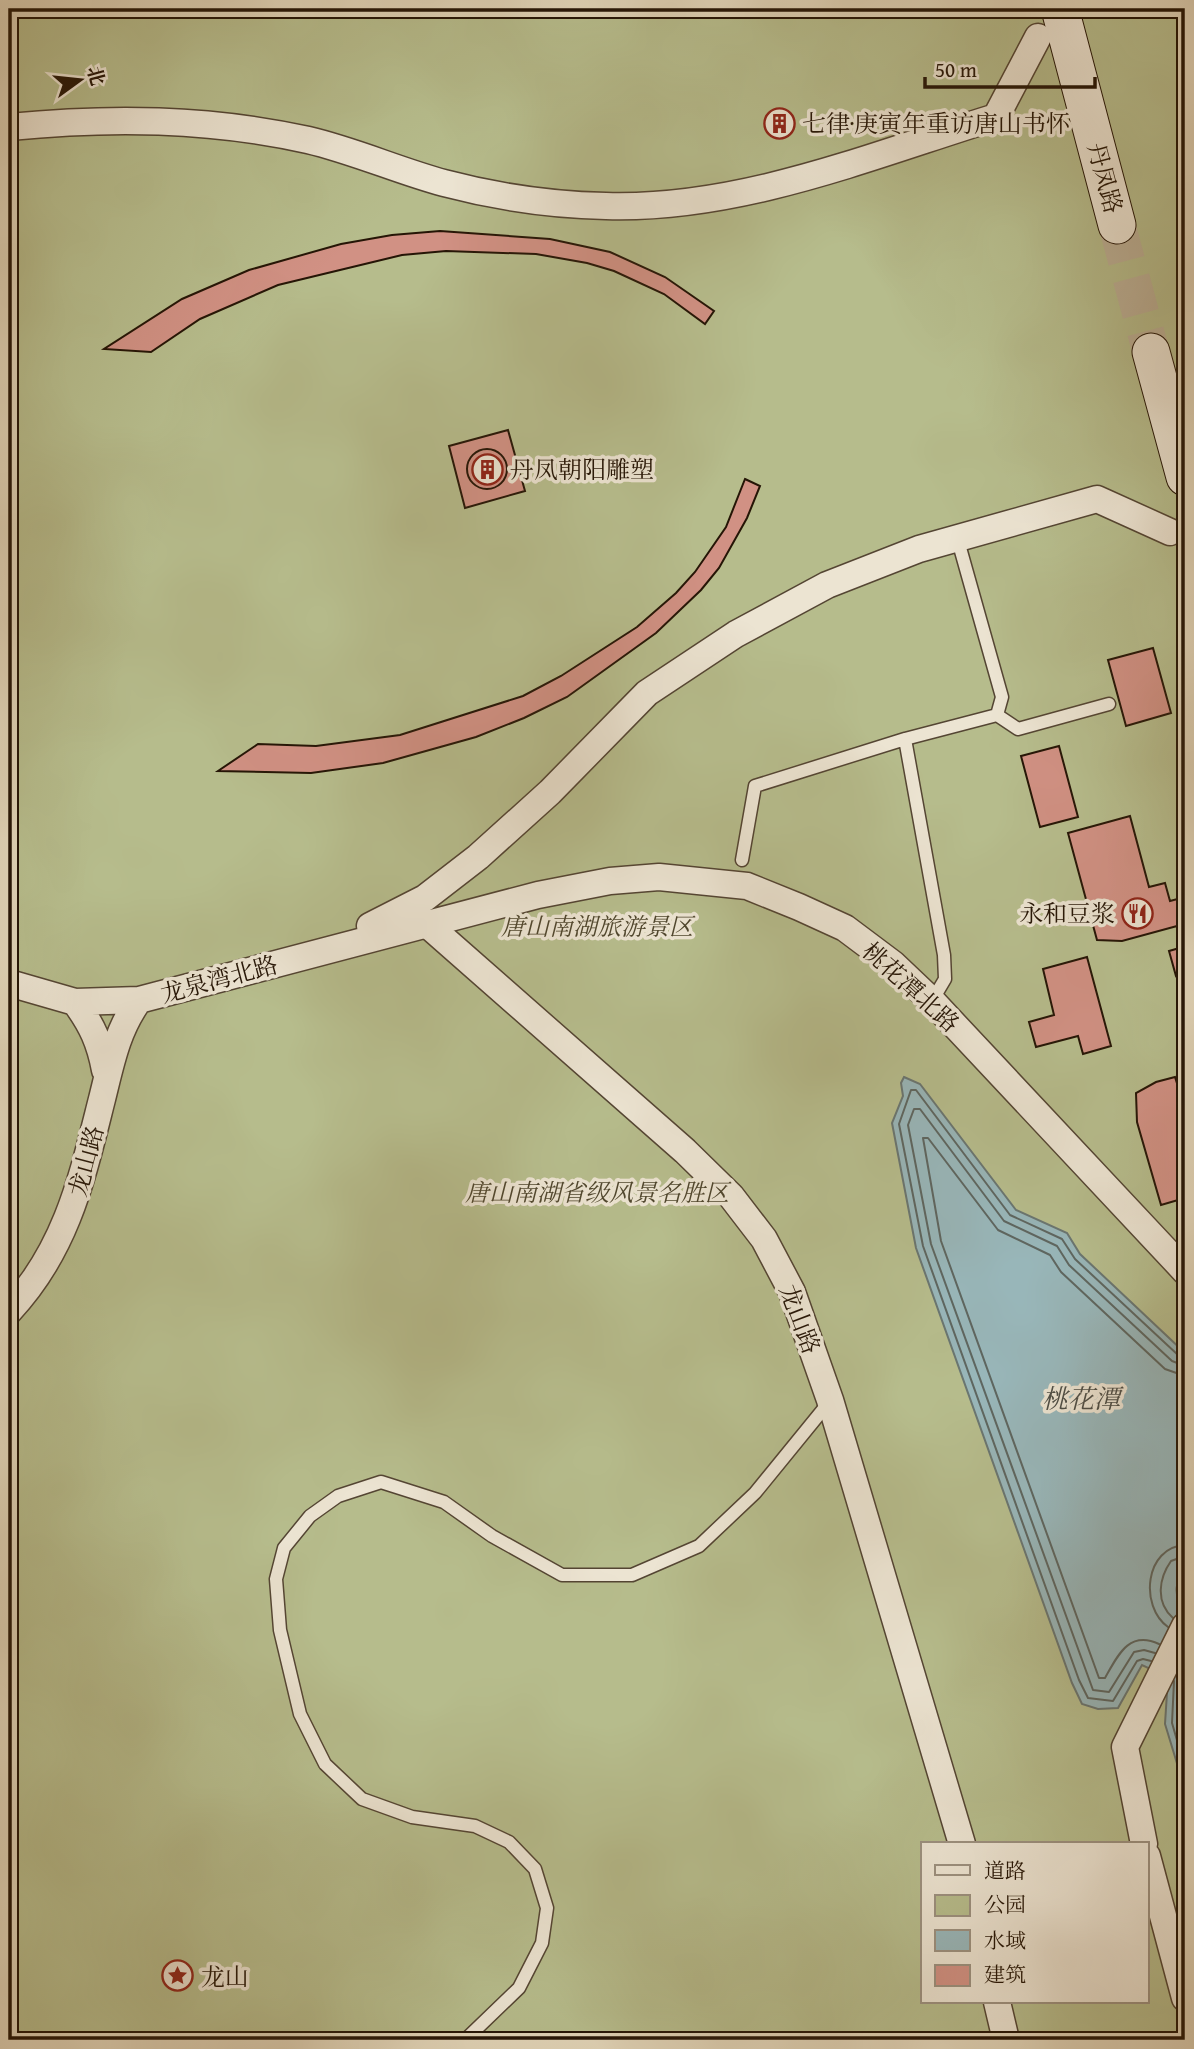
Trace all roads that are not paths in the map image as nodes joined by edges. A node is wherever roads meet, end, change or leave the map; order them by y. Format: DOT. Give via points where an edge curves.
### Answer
graph roads {
  1 [pos="1060,9"];
  2 [pos="1077,9"];
  3 [pos="1038,37"];
  4 [pos="9,127"];
  5 [pos="1185,409"];
  6 [pos="1185,477"];
  7 [pos="1170,532"];
  8 [pos="956,537"];
  9 [pos="1109,704"];
  10 [pos="997,715"];
  11 [pos="905,739"];
  12 [pos="742,860"];
  13 [pos="428,925"];
  14 [pos="370,926"];
  15 [pos="9,983"];
  16 [pos="139,1000"];
  17 [pos="932,1001"];
  18 [pos="75,1002"];
  19 [pos="107,1079"];
  20 [pos="1185,1271"];
  21 [pos="9,1311"];
  22 [pos="830,1400"];
  23 [pos="1185,1626"];
  24 [pos="961,1842"];
  25 [pos="1144,1842"];
  26 [pos="1148,1860"];
  27 [pos="1185,1998"];
  28 [pos="997,2004"];
  29 [pos="465,2040"];
  30 [pos="1006,2040"];
  1 -- 2 [label="main road, 丹凤路" via="1126,223"];
  3 -- 4 [label="street" via="996,117 754,190 660,206 570,204 491,193 445,184 310,140 238,127 141,119"];
  5 -- 6 [label="main road" via="1160,348"];
  7 -- 8 [label="street" via="1097,499"];
  8 -- 10 [label="lane" via="1002,697"];
  8 -- 14 [label="street" via="827,585 692,662 647,693 478,857 425,898"];
  9 -- 10 [label="lane" via="1018,729"];
  10 -- 11 [label="lane"];
  11 -- 12 [label="lane" via="755,786"];
  11 -- 17 [label="lane" via="944,955 945,979"];
  13 -- 16 [label="street, 龙泉湾北路"];
  13 -- 17 [label="street, 桃花潭北路" via="610,881 659,877 747,886 845,928"];
  13 -- 22 [label="street, 龙山路" via="731,1196 764,1239 792,1292"];
  15 -- 18 [label="street, 龙泉湾北路"];
  16 -- 18 [label="street, 龙泉湾北路"];
  16 -- 19 [label="street, 龙山路" via="116,1042"];
  17 -- 20 [label="street, 桃花潭北路"];
  18 -- 19 [label="street" via="100,1041"];
  19 -- 21 [label="street, 龙山路" via="74,1206 51,1258"];
  22 -- 24 [label="street, 龙山路"];
  22 -- 29 [label="lane" via="755,1493 699,1546 632,1575 562,1575 492,1536 444,1502 381,1482 338,1496 310,1516 284,1548 276,1579 279,1630 300,1714 325,1764 362,1799 412,1817 475,1826 509,1842 535,1869 547,1908 542,1943 519,1987"];
  23 -- 25 [label="street" via="1125,1747"];
  26 -- 27 [label="street"];
  28 -- 30 [label="street"];
}
